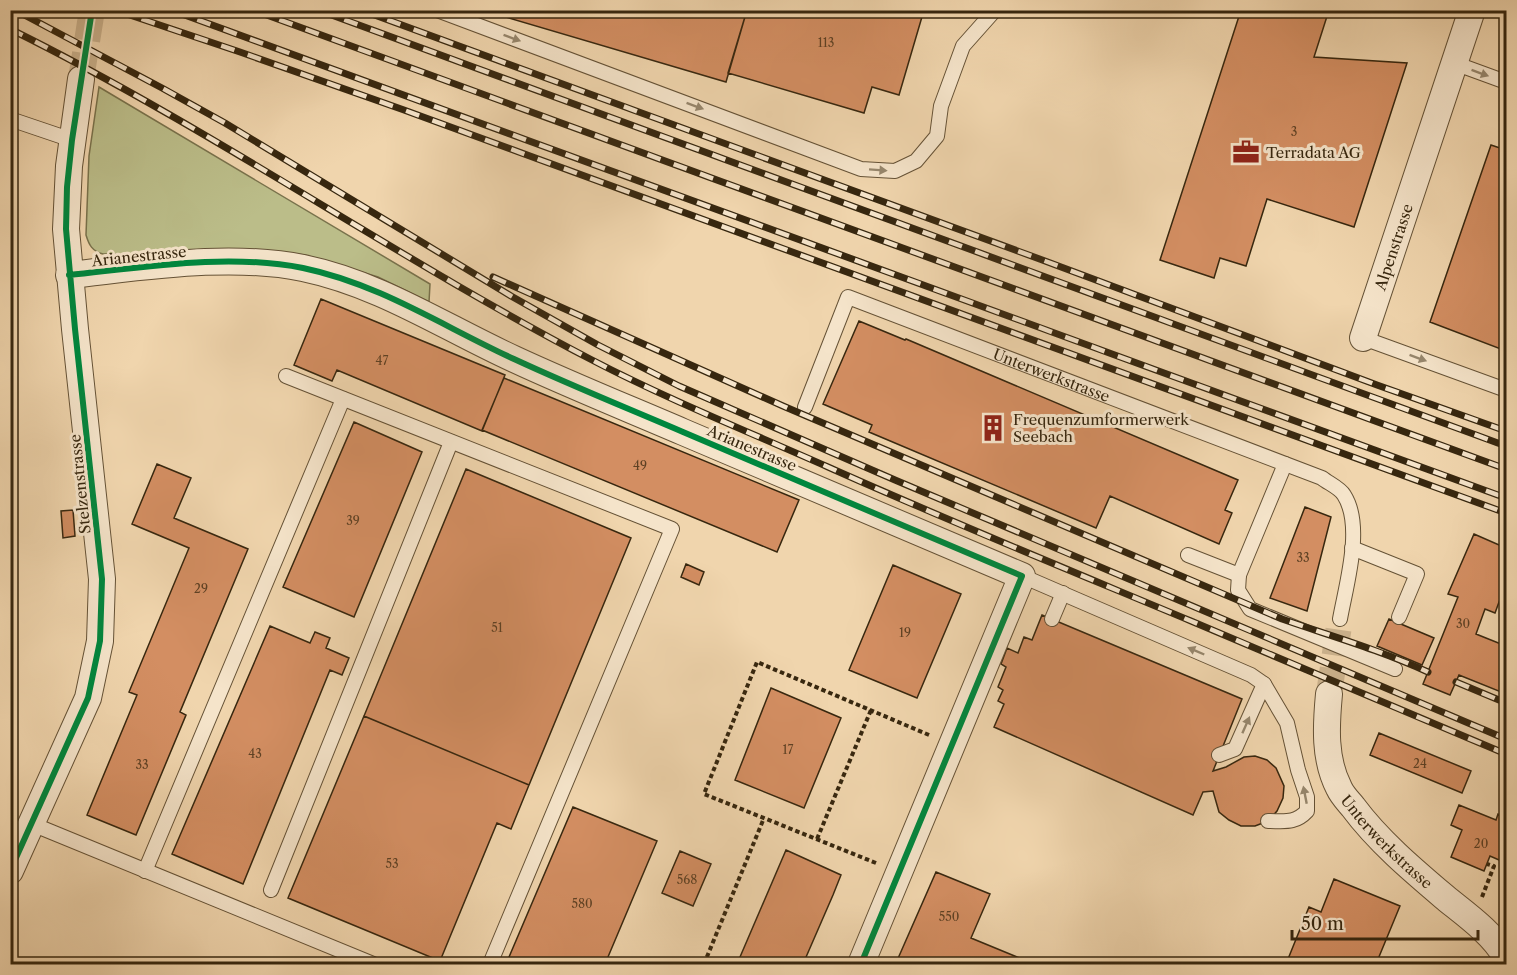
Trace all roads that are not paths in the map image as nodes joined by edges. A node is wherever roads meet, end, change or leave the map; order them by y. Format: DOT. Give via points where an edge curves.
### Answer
graph roads {
  1 [pos="437,10"];
  2 [pos="995,10"];
  3 [pos="1472,10"];
  4 [pos="1454,63"];
  5 [pos="81,79"];
  6 [pos="1506,82"];
  7 [pos="10,119"];
  8 [pos="72,140"];
  9 [pos="69,276"];
  10 [pos="1363,338"];
  11 [pos="286,376"];
  12 [pos="1506,390"];
  13 [pos="343,399"];
  14 [pos="805,407"];
  15 [pos="451,442"];
  16 [pos="1285,464"];
  17 [pos="1352,548"];
  18 [pos="1188,555"];
  19 [pos="1239,575"];
  20 [pos="1022,576"];
  21 [pos="1063,593"];
  22 [pos="1399,617"];
  23 [pos="1052,619"];
  24 [pos="1340,619"];
  25 [pos="1395,669"];
  26 [pos="1264,684"];
  27 [pos="1329,694"];
  28 [pos="1219,755"];
  29 [pos="1268,821"];
  30 [pos="32,824"];
  31 [pos="10,871"];
  32 [pos="145,871"];
  33 [pos="271,890"];
  34 [pos="1506,957"];
  35 [pos="374,964"];
  36 [pos="490,964"];
  37 [pos="861,964"];
  1 -- 2 [label="lane, one-way" via="861,169 895,171 916,161 937,136 941,106 963,46"];
  3 -- 4 [label="street, Alpenstrasse"];
  4 -- 6 [label="lane, one-way"];
  4 -- 10 [label="street, Alpenstrasse"];
  5 -- 8 [label="street, Stelzenstrasse"];
  7 -- 8 [label="lane"];
  8 -- 9 [label="street, Stelzenstrasse" via="67,208"];
  9 -- 20 [label="street, Arianestrasse" via="240,261 345,278 513,359"];
  9 -- 30 [label="street, Stelzenstrasse" via="102,579 100,641 88,698"];
  10 -- 12 [label="lane, Alpenstrasse, one-way"];
  11 -- 13 [label="lane"];
  13 -- 15 [label="lane"];
  13 -- 32 [label="lane"];
  14 -- 16 [label="lane, Unterwerkstrasse" via="849,297"];
  15 -- 33 [label="lane"];
  15 -- 36 [label="lane" via="672,529"];
  16 -- 17 [label="lane, Unterwerkstrasse" via="1322,478 1344,494 1353,520"];
  16 -- 19 [label="lane"];
  17 -- 22 [label="lane" via="1418,574"];
  17 -- 24 [label="lane, Unterwerkstrasse"];
  18 -- 19 [label="lane"];
  19 -- 25 [label="lane" via="1238,590 1250,609"];
  20 -- 21 [label="lane"];
  20 -- 37 [label="street"];
  21 -- 23 [label="lane"];
  26 -- 21 [label="lane, one-way"];
  28 -- 26 [label="lane, one-way" via="1235,750"];
  29 -- 26 [label="lane, one-way" via="1300,818 1307,811 1307,797 1287,723"];
  27 -- 34 [label="street, Unterwerkstrasse" via="1327,751 1339,789 1362,820 1501,947"];
  30 -- 31 [label="street, Stelzenstrasse"];
  30 -- 32 [label="lane"];
  32 -- 35 [label="lane"];
}
